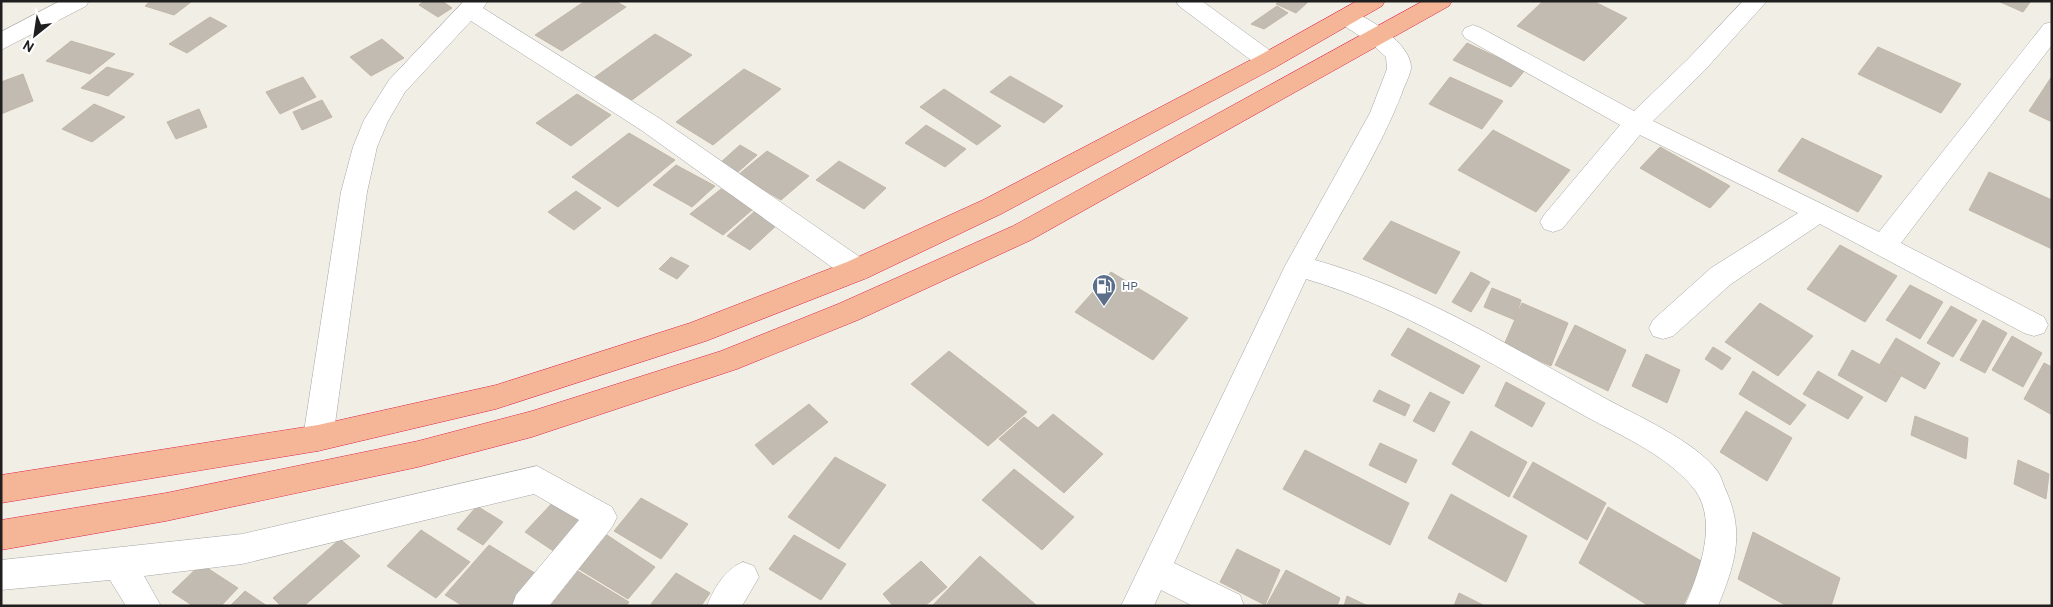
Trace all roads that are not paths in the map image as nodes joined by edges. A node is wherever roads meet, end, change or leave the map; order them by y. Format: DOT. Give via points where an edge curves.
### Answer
graph roads {
  1 [pos="78,1"];
  2 [pos="1187,1"];
  3 [pos="1374,1"];
  4 [pos="1441,1"];
  5 [pos="1756,1"];
  6 [pos="472,5"];
  7 [pos="1346,17"];
  8 [pos="2052,29"];
  9 [pos="1473,33"];
  10 [pos="1378,38"];
  11 [pos="1,42"];
  12 [pos="1268,61"];
  13 [pos="1636,123"];
  14 [pos="1819,212"];
  15 [pos="1553,222"];
  16 [pos="1883,246"];
  17 [pos="1298,266"];
  18 [pos="856,270"];
  19 [pos="2034,325"];
  20 [pos="1663,328"];
  21 [pos="318,438"];
  22 [pos="1,489"];
  23 [pos="1,535"];
  24 [pos="118,564"];
  25 [pos="1154,570"];
  26 [pos="1,575"];
  27 [pos="743,577"];
  28 [pos="145,606"];
  29 [pos="528,606"];
  30 [pos="723,606"];
  31 [pos="1137,606"];
  32 [pos="1228,606"];
  33 [pos="1701,606"];
  1 -- 11 [label="street"];
  2 -- 12 [label="street"];
  3 -- 7 [label="highway"];
  4 -- 10 [label="highway"];
  5 -- 13 [label="street"];
  6 -- 18 [label="street" via="650,124"];
  6 -- 21 [label="street" via="397,86 376,120 365,147 354,192"];
  7 -- 10 [label="street"];
  7 -- 12 [label="highway"];
  8 -- 16 [label="street"];
  9 -- 13 [label="street"];
  10 -- 17 [label="street" via="1397,54 1399,68 1382,113"];
  10 -- 23 [label="highway" via="1022,233 848,312 727,361 532,424 418,454 166,507"];
  12 -- 18 [label="highway" via="992,207"];
  13 -- 14 [label="street"];
  13 -- 15 [label="street"];
  14 -- 16 [label="street"];
  14 -- 20 [label="street" via="1721,276"];
  16 -- 19 [label="street"];
  17 -- 25 [label="street"];
  17 -- 33 [label="street" via="1351,281 1425,316 1674,451 1707,482 1720,513 1721,536 1714,575"];
  18 -- 21 [label="highway" via="696,333 496,397"];
  21 -- 22 [label="highway"];
  24 -- 26 [label="street"];
  24 -- 28 [label="street"];
  24 -- 29 [label="street" via="242,549 537,480 601,517"];
  25 -- 31 [label="street"];
  25 -- 32 [label="street"];
  27 -- 30 [label="street"];
}
